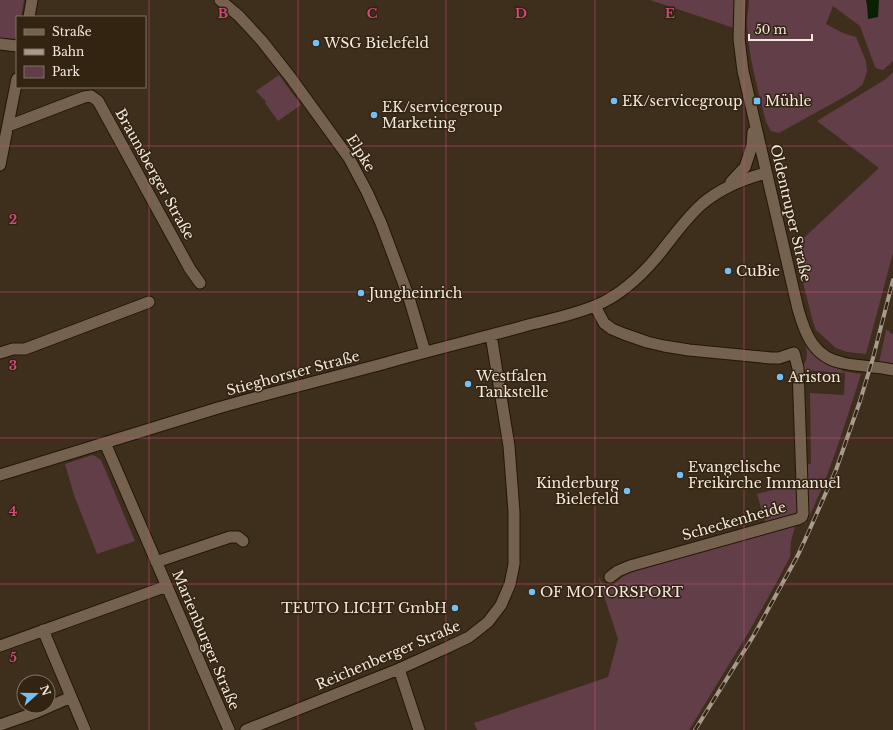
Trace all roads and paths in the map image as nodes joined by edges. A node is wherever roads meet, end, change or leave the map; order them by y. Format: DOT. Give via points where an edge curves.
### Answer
graph roads {
  1 [pos="32,0"];
  2 [pos="220,0"];
  3 [pos="740,0"];
  4 [pos="29,16"];
  5 [pos="0,44"];
  6 [pos="16,46"];
  7 [pos="16,84"];
  8 [pos="754,122"];
  9 [pos="8,126"];
  10 [pos="0,165"];
  11 [pos="766,173"];
  12 [pos="725,188"];
  13 [pos="200,283"];
  14 [pos="149,302"];
  15 [pos="595,306"];
  16 [pos="491,336"];
  17 [pos="425,352"];
  18 [pos="0,353"];
  19 [pos="893,370"];
  20 [pos="105,443"];
  21 [pos="0,475"];
  22 [pos="243,541"];
  23 [pos="156,562"];
  24 [pos="610,577"];
  25 [pos="167,586"];
  26 [pos="44,630"];
  27 [pos="0,646"];
  28 [pos="398,669"];
  29 [pos="71,697"];
  30 [pos="0,725"];
  31 [pos="85,730"];
  32 [pos="229,730"];
  33 [pos="246,730"];
  34 [pos="420,730"];
  1 -- 4 [label="street"];
  2 -- 17 [label="street, Elpke" via="262,41 349,158 381,223 409,298"];
  3 -- 8 [label="street, Oldentruper Straße" via="740,53"];
  5 -- 6 [label="street"];
  7 -- 9 [label="street"];
  8 -- 11 [label="street, Oldentruper Straße"];
  8 -- 12 [label="street, Stieghorster Straße" via="752,146 745,167"];
  9 -- 10 [label="street"];
  9 -- 13 [label="street, Braunsberger Straße" via="84,97 91,96 98,101"];
  11 -- 12 [label="street, Stieghorster Straße"];
  11 -- 19 [label="street, Oldentruper Straße" via="798,309 807,336 820,353 836,362"];
  12 -- 15 [label="street, Stieghorster Straße" via="697,209 635,280"];
  14 -- 18 [label="street" via="25,349"];
  15 -- 16 [label="street, Stieghorster Straße"];
  15 -- 24 [label="street, Scheckenheide" via="604,323 612,329 647,342 689,350 771,358 794,353 798,368 802,517 630,566"];
  16 -- 17 [label="street, Stieghorster Straße"];
  16 -- 28 [label="street, Reichenberger Straße" via="509,446 514,519 514,564 510,584 501,604 488,622 469,637"];
  17 -- 20 [label="street, Stieghorster Straße" via="220,408"];
  20 -- 21 [label="street, Stieghorster Straße"];
  20 -- 23 [label="street, Marienburger Straße"];
  22 -- 23 [label="street, Marienburger Straße" via="238,536 230,537"];
  23 -- 25 [label="street, Marienburger Straße"];
  25 -- 26 [label="street"];
  25 -- 32 [label="street, Marienburger Straße"];
  26 -- 27 [label="street"];
  26 -- 29 [label="street"];
  28 -- 33 [label="street, Reichenberger Straße"];
  28 -- 34 [label="street"];
  29 -- 30 [label="street"];
  29 -- 31 [label="street"];
}
